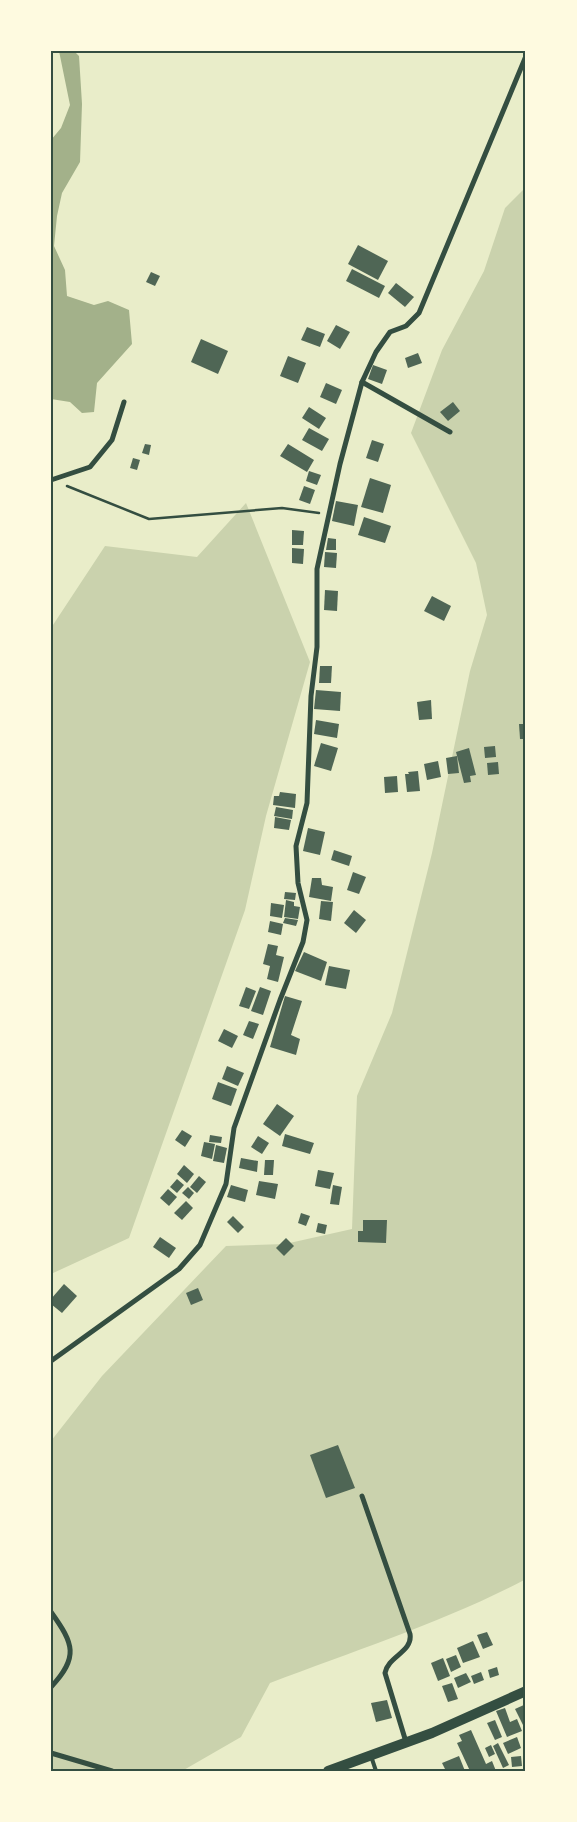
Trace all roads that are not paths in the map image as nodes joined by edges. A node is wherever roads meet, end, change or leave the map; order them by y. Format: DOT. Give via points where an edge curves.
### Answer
graph roads {
  1 [pos="526,56"];
  2 [pos="362,382"];
  3 [pos="124,402"];
  4 [pos="450,432"];
  5 [pos="53,480"];
  6 [pos="51,1352"];
  7 [pos="54,1359"];
  8 [pos="362,1496"];
  9 [pos="51,1612"];
  10 [pos="51,1687"];
  11 [pos="526,1690"];
  12 [pos="406,1742"];
  13 [pos="51,1753"];
  14 [pos="371,1756"];
  15 [pos="112,1771"];
  16 [pos="328,1771"];
  17 [pos="376,1771"];
  1 -- 2 [label="street" via="420,314 406,326 390,332"];
  2 -- 4 [label="street"];
  2 -- 7 [label="street" via="317,569 317,647 311,696 307,803 296,846 298,883 307,920 303,942 234,1128 226,1184 200,1245 179,1269"];
  3 -- 5 [label="street" via="112,440 90,467"];
  6 -- 7 [label="street"];
  8 -- 12 [label="street" via="410,1634 407,1648 389,1663 385,1673"];
  9 -- 10 [label="street" via="72,1651 67,1668"];
  11 -- 12 [label="main road"];
  12 -- 14 [label="main road"];
  13 -- 15 [label="street"];
  14 -- 16 [label="main road"];
  14 -- 17 [label="lane"];
}
